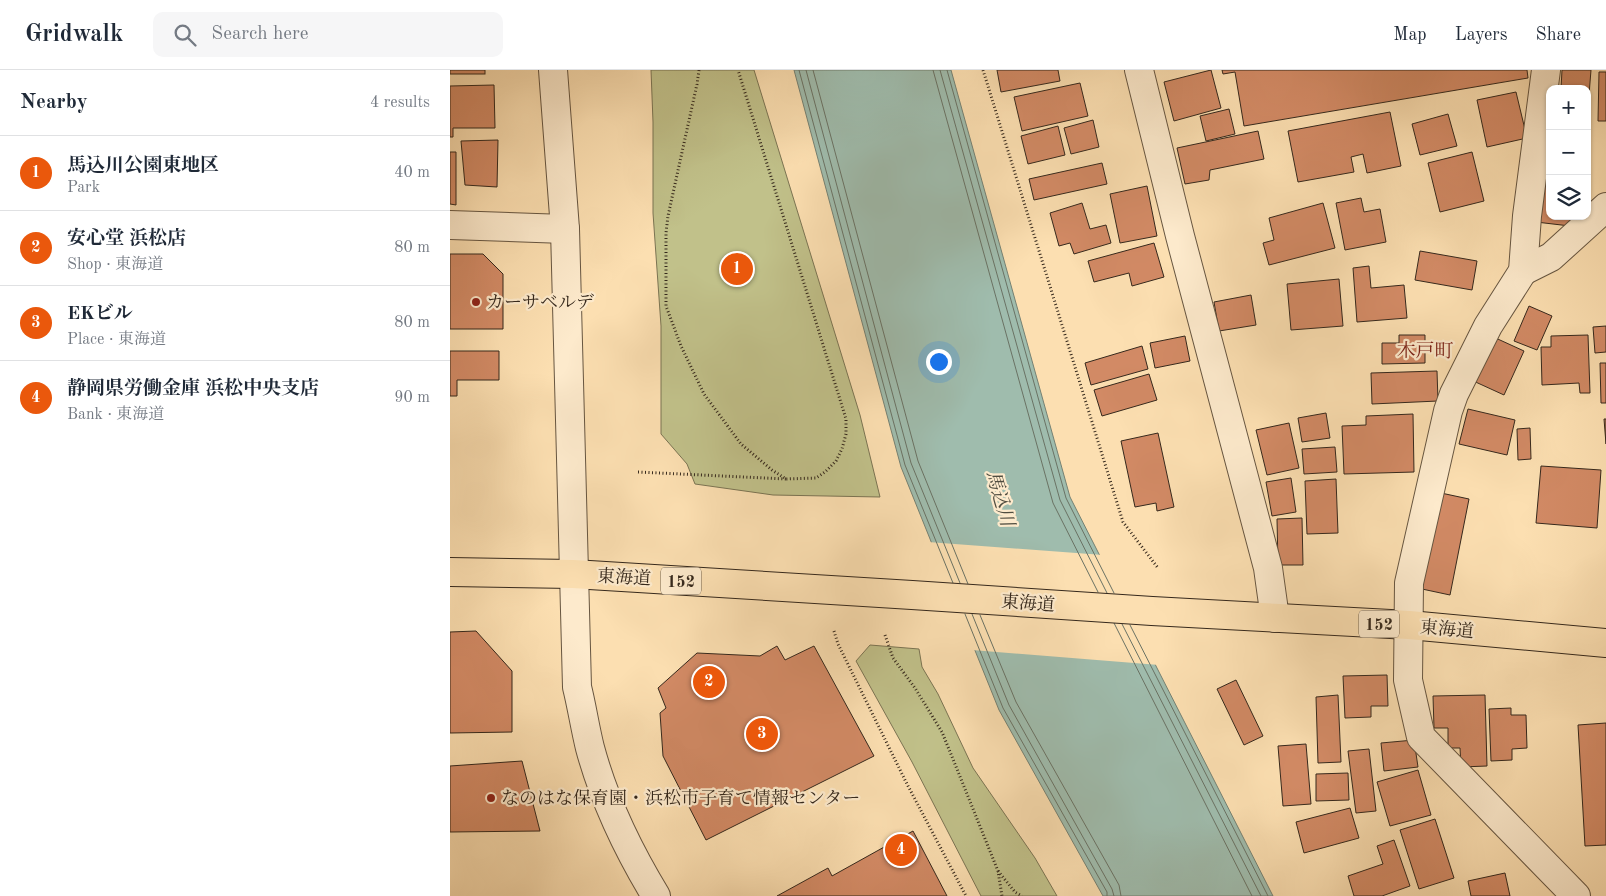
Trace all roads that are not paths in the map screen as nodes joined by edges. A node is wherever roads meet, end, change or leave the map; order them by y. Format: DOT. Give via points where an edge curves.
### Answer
graph roads {
  1 [pos="553,70"];
  2 [pos="1140,70"];
  3 [pos="1546,70"];
  4 [pos="1606,207"];
  5 [pos="450,225"];
  6 [pos="565,229"];
  7 [pos="1522,271"];
  8 [pos="450,572"];
  9 [pos="573,574"];
  10 [pos="1275,618"];
  11 [pos="1409,625"];
  12 [pos="1606,643"];
  13 [pos="656,896"];
  14 [pos="1576,896"];
  1 -- 6 [label="street"];
  2 -- 10 [label="street" via="1180,236 1268,568"];
  3 -- 7 [label="street"];
  4 -- 7 [label="street" via="1551,257"];
  5 -- 6 [label="street"];
  6 -- 9 [label="street"];
  7 -- 11 [label="street" via="1488,326 1454,394 1409,582"];
  8 -- 9 [label="highway, 東海道 / 152"];
  9 -- 10 [label="highway, 東海道 / 152"];
  9 -- 13 [label="street" via="578,687 590,748 626,844"];
  10 -- 11 [label="highway, 東海道 / 152"];
  11 -- 12 [label="highway, 東海道 / 152"];
  11 -- 14 [label="street" via="1408,680 1421,737"];
}
